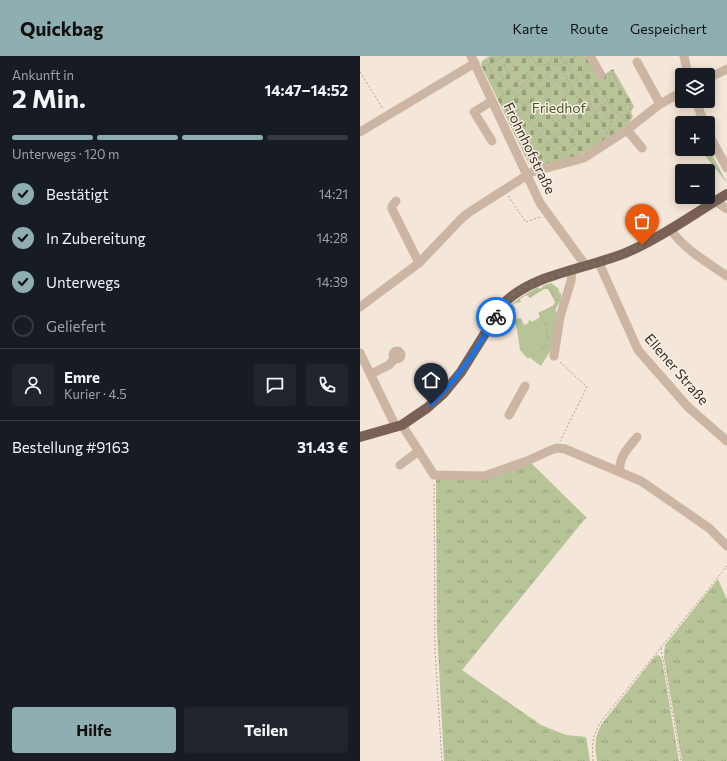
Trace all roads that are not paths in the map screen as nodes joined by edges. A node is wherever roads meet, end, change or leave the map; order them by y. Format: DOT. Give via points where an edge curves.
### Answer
graph roads {
  1 [pos="590,56"];
  2 [pos="684,56"];
  3 [pos="473,60"];
  4 [pos="637,62"];
  5 [pos="687,68"];
  6 [pos="727,69"];
  7 [pos="715,75"];
  8 [pos="600,78"];
  9 [pos="675,96"];
  10 [pos="492,101"];
  11 [pos="660,104"];
  12 [pos="628,127"];
  13 [pos="360,132"];
  14 [pos="492,141"];
  15 [pos="715,146"];
  16 [pos="642,148"];
  17 [pos="727,168"];
  18 [pos="527,175"];
  19 [pos="727,194"];
  20 [pos="396,201"];
  21 [pos="715,202"];
  22 [pos="712,204"];
  23 [pos="727,209"];
  24 [pos="670,230"];
  25 [pos="599,263"];
  26 [pos="419,264"];
  27 [pos="586,266"];
  28 [pos="572,271"];
  29 [pos="727,276"];
  30 [pos="360,308"];
  31 [pos="360,353"];
  32 [pos="554,356"];
  33 [pos="395,358"];
  34 [pos="371,374"];
  35 [pos="525,386"];
  36 [pos="509,415"];
  37 [pos="399,426"];
  38 [pos="360,437"];
  39 [pos="637,437"];
  40 [pos="727,441"];
  41 [pos="419,451"];
  42 [pos="400,465"];
  43 [pos="620,472"];
  44 [pos="727,546"];
  1 -- 8 [label="street"];
  2 -- 5 [label="street"];
  3 -- 10 [label="street, Frohnhofstraße"];
  3 -- 13 [label="street"];
  4 -- 11 [label="street"];
  6 -- 7 [label="street"];
  9 -- 11 [label="street"];
  10 -- 14 [label="street" via="474,112"];
  10 -- 18 [label="street, Frohnhofstraße"];
  11 -- 12 [label="street"];
  12 -- 16 [label="street"];
  12 -- 18 [label="street" via="584,158"];
  15 -- 17 [label="street"];
  18 -- 26 [label="street" via="468,213"];
  18 -- 27 [label="street, Frohnhofstraße" via="540,203"];
  19 -- 21 [label="main road"];
  20 -- 26 [label="street" via="392,209"];
  21 -- 23 [label="street"];
  22 -- 24 [label="main road"];
  24 -- 25 [label="main road"];
  24 -- 29 [label="street" via="686,248"];
  25 -- 27 [label="main road"];
  25 -- 40 [label="street, Ellener Straße" via="638,350 688,407"];
  26 -- 30 [label="street"];
  27 -- 28 [label="main road"];
  28 -- 32 [label="street" via="560,317"];
  28 -- 37 [label="main road" via="537,281 513,294 504,303 461,372 443,394"];
  31 -- 34 [label="street"];
  33 -- 34 [label="street" via="389,365"];
  34 -- 37 [label="street"];
  35 -- 36 [label="street"];
  37 -- 38 [label="main road"];
  37 -- 41 [label="street"];
  39 -- 43 [label="street" via="624,453"];
  41 -- 42 [label="street"];
  41 -- 43 [label="street" via="434,475 484,476 557,448"];
  43 -- 44 [label="street" via="641,481 709,528"];
}
